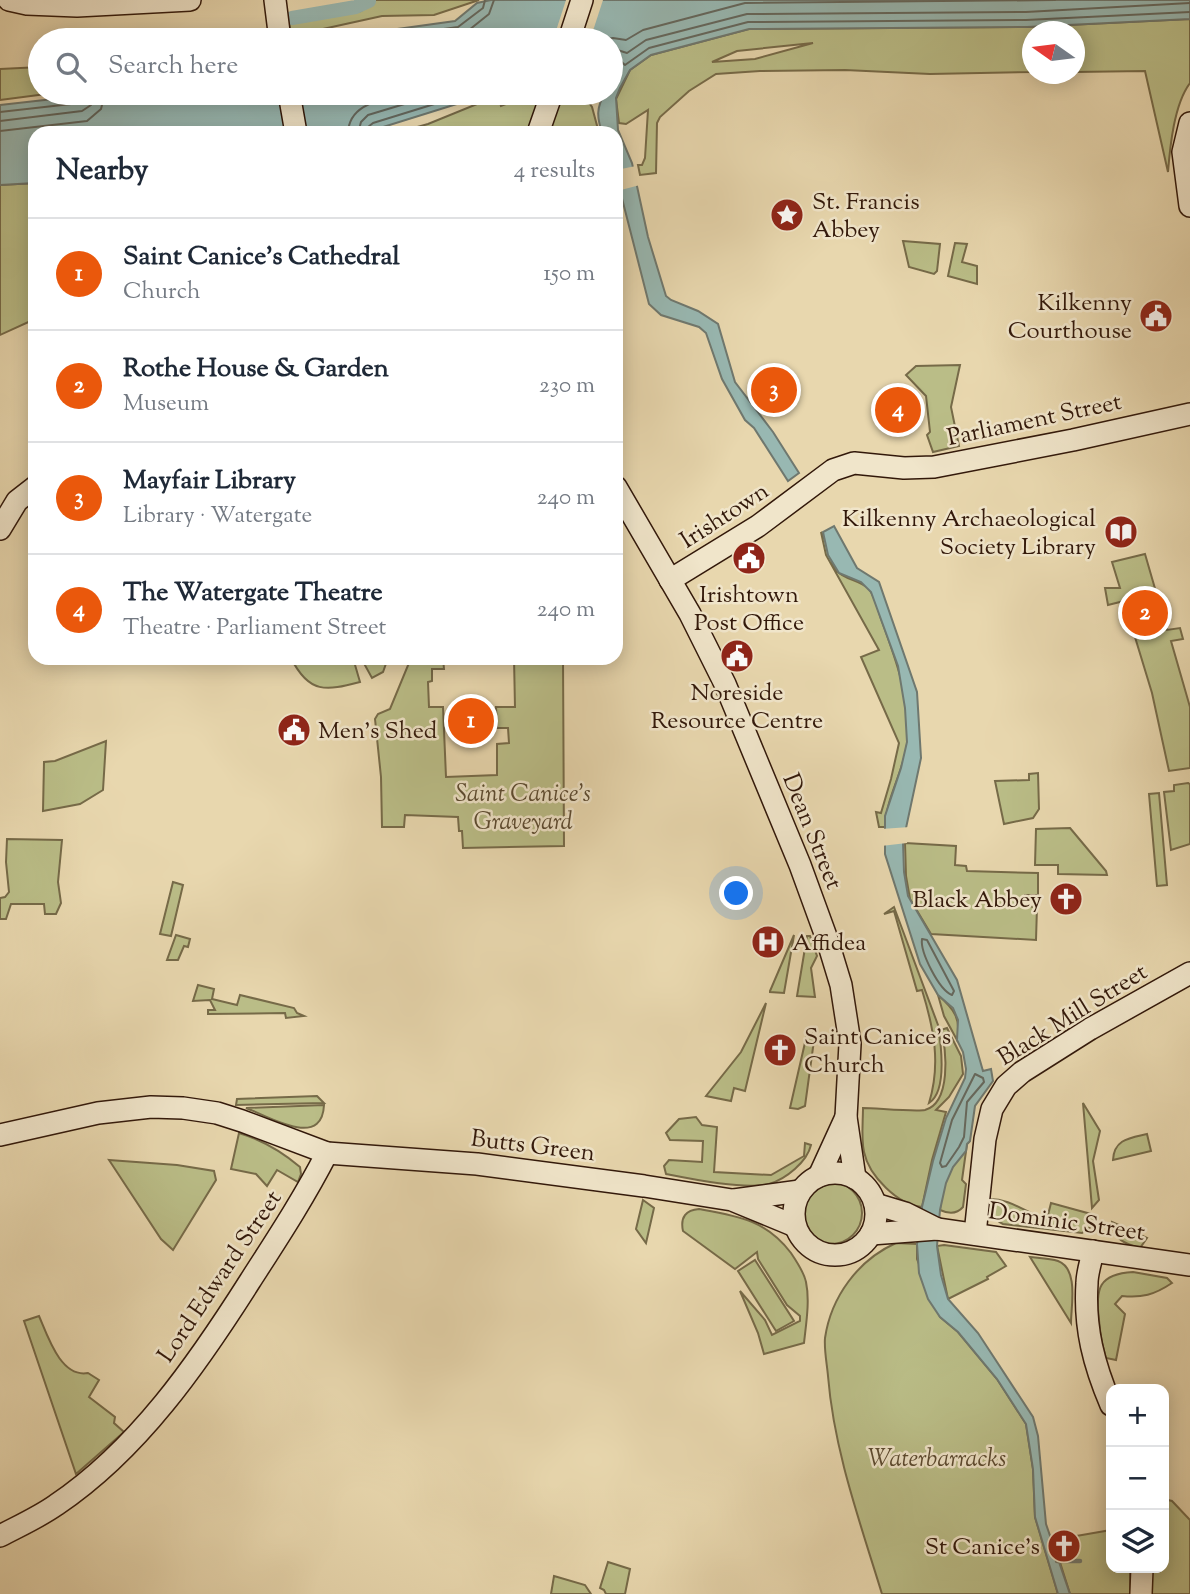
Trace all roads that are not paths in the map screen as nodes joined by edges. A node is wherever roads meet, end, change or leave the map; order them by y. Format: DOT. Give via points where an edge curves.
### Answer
graph roads {
  1 [pos="9,0"];
  2 [pos="190,0"];
  3 [pos="275,0"];
  4 [pos="582,0"];
  5 [pos="279,28"];
  6 [pos="573,28"];
  7 [pos="291,105"];
  8 [pos="548,105"];
  9 [pos="1190,123"];
  10 [pos="295,126"];
  11 [pos="540,126"];
  12 [pos="1190,206"];
  13 [pos="1190,414"];
  14 [pos="28,492"];
  15 [pos="804,492"];
  16 [pos="623,498"];
  17 [pos="0,529"];
  18 [pos="670,580"];
  19 [pos="1190,972"];
  20 [pos="846,1117"];
  21 [pos="0,1135"];
  22 [pos="327,1153"];
  23 [pos="819,1176"];
  24 [pos="855,1178"];
  25 [pos="800,1191"];
  26 [pos="732,1200"];
  27 [pos="875,1204"];
  28 [pos="910,1224"];
  29 [pos="795,1226"];
  30 [pos="871,1234"];
  31 [pos="975,1234"];
  32 [pos="1093,1251"];
  33 [pos="1190,1265"];
  34 [pos="1106,1393"];
  35 [pos="0,1536"];
  36 [pos="1142,1573"];
  37 [pos="1141,1594"];
  1 -- 2 [label="main road" via="77,6"];
  3 -- 5 [label="main road"];
  4 -- 6 [label="main road"];
  7 -- 10 [label="main road"];
  8 -- 11 [label="main road"];
  9 -- 12 [label="main road" via="1183,152"];
  13 -- 15 [label="main road, Parliament Street" via="934,467 845,465"];
  14 -- 17 [label="main road" via="17,501"];
  15 -- 18 [label="main road, Irishtown"];
  16 -- 18 [label="main road, Dean Street"];
  18 -- 20 [label="main road, Dean Street" via="724,684 827,939 841,985 850,1044"];
  19 -- 31 [label="main road, Black Mill Street" via="1090,1029 1006,1086 992,1109 985,1139"];
  20 -- 23 [label="main road, Dean Street"];
  20 -- 24 [label="main road, Dean Street"];
  21 -- 22 [label="main road, Butts Green" via="97,1113 171,1107 217,1113"];
  22 -- 26 [label="main road, Butts Green" via="477,1164"];
  22 -- 35 [label="main road, Lord Edward Street" via="301,1203 206,1351 136,1435 54,1507"];
  23 -- 24 [label="main road" via="831,1173"];
  23 -- 25 [label="main road"];
  24 -- 27 [label="main road"];
  25 -- 26 [label="main road, Butts Green"];
  25 -- 29 [label="main road"];
  26 -- 29 [label="main road, Butts Green"];
  27 -- 28 [label="main road, Dominic Street"];
  27 -- 30 [label="main road"];
  28 -- 30 [label="main road, Dominic Street"];
  28 -- 31 [label="main road, Dominic Street"];
  29 -- 30 [label="main road" via="812,1250 826,1255 854,1251"];
  31 -- 32 [label="main road, Dominic Street"];
  32 -- 33 [label="main road, Dominic Street"];
  32 -- 34 [label="main road" via="1086,1312 1089,1342"];
  36 -- 37 [label="main road"];
}
